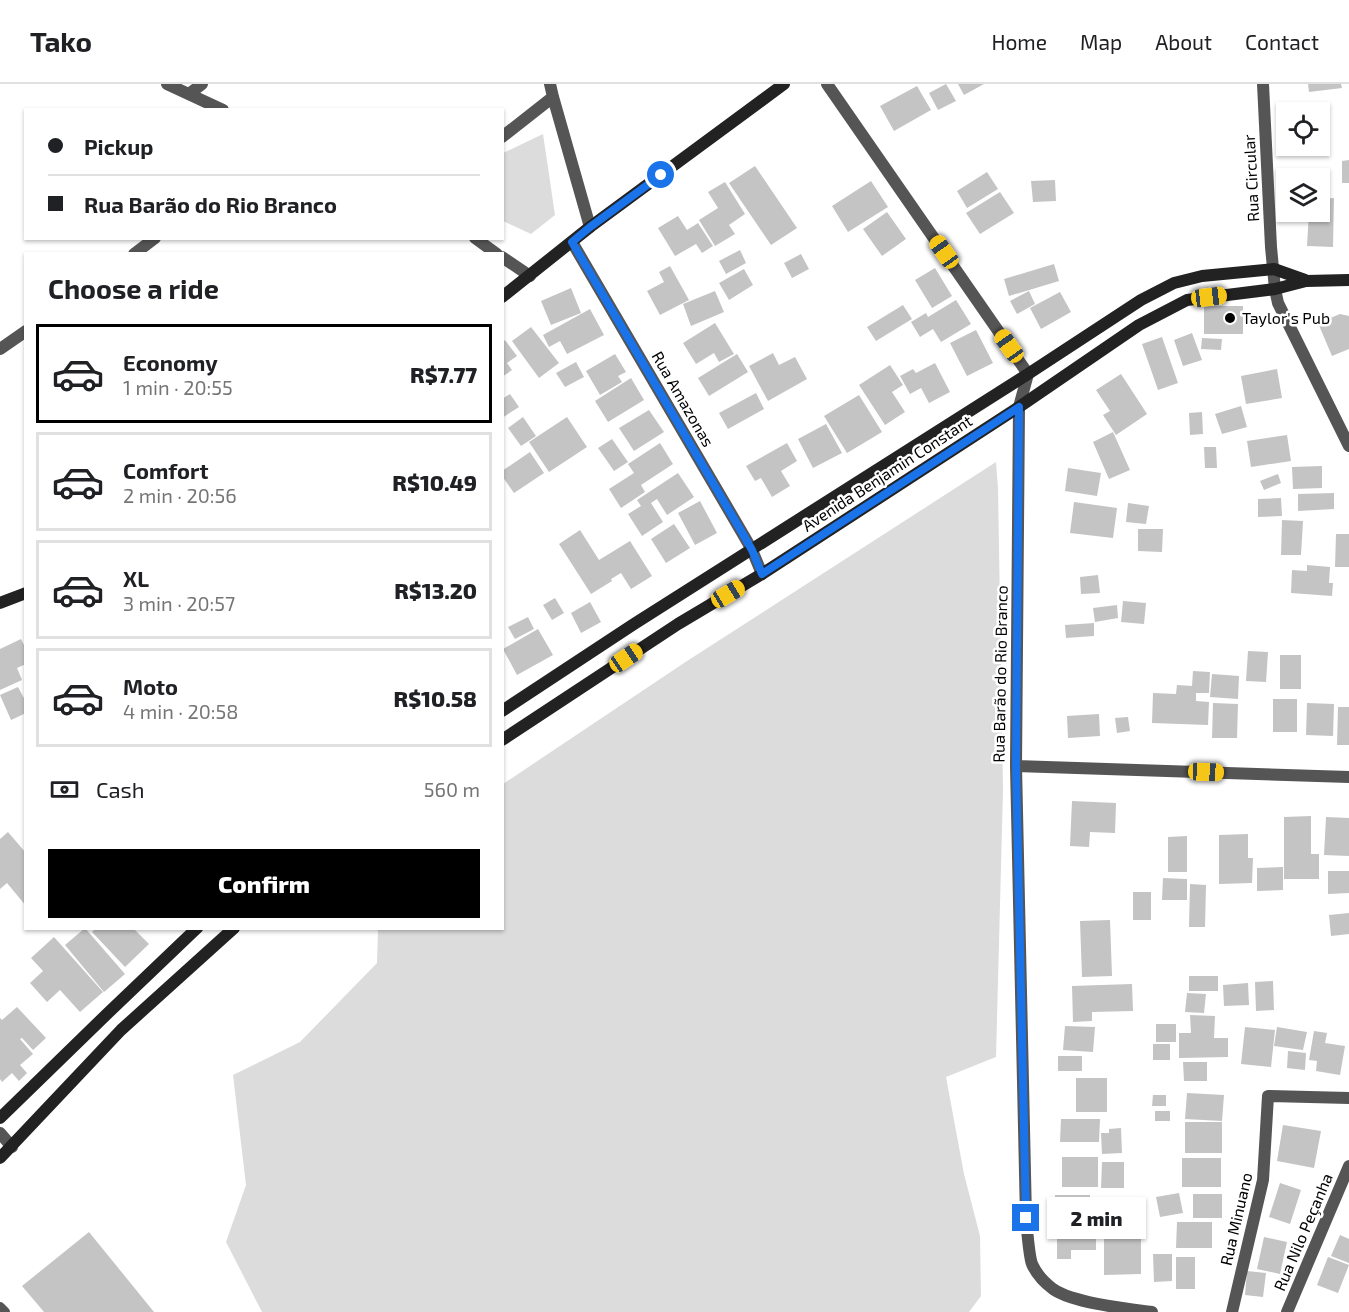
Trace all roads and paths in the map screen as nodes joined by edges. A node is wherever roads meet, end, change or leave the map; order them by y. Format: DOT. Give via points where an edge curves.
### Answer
graph roads {
  1 [pos="167,84"];
  2 [pos="202,84"];
  3 [pos="550,84"];
  4 [pos="784,84"];
  5 [pos="827,84"];
  6 [pos="1263,84"];
  7 [pos="189,94"];
  8 [pos="553,98"];
  9 [pos="220,108"];
  10 [pos="504,135"];
  11 [pos="590,227"];
  12 [pos="152,240"];
  13 [pos="478,240"];
  14 [pos="572,242"];
  15 [pos="137,252"];
  16 [pos="494,252"];
  17 [pos="504,258"];
  18 [pos="1274,269"];
  19 [pos="530,276"];
  20 [pos="1349,280"];
  21 [pos="1306,281"];
  22 [pos="1275,289"];
  23 [pos="504,296"];
  24 [pos="24,332"];
  25 [pos="0,349"];
  26 [pos="1028,374"];
  27 [pos="1019,407"];
  28 [pos="1349,446"];
  29 [pos="752,550"];
  30 [pos="762,574"];
  31 [pos="24,593"];
  32 [pos="0,603"];
  33 [pos="504,710"];
  34 [pos="504,735"];
  35 [pos="1016,766"];
  36 [pos="1349,777"];
  37 [pos="195,930"];
  38 [pos="232,930"];
  39 [pos="1349,1098"];
  40 [pos="0,1118"];
  41 [pos="0,1133"];
  42 [pos="12,1147"];
  43 [pos="0,1158"];
  44 [pos="1349,1166"];
  45 [pos="0,1307"];
  46 [pos="5,1312"];
  47 [pos="1152,1312"];
  48 [pos="1232,1312"];
  49 [pos="1287,1312"];
  1 -- 7 [label="street"];
  2 -- 7 [label="street"];
  3 -- 8 [label="street"];
  4 -- 11 [label="main road"];
  5 -- 26 [label="street"];
  6 -- 18 [label="street, Rua Circular"];
  7 -- 9 [label="street"];
  8 -- 10 [label="street"];
  8 -- 11 [label="street"];
  11 -- 14 [label="main road"];
  12 -- 15 [label="street"];
  13 -- 16 [label="street"];
  14 -- 19 [label="main road"];
  14 -- 29 [label="street, Rua Amazonas"];
  17 -- 19 [label="street"];
  18 -- 21 [label="main road, Avenida Benjamin Constant"];
  18 -- 22 [label="street, Rua Circular"];
  18 -- 26 [label="main road, Avenida Benjamin Constant" via="1202,276 1174,283"];
  19 -- 23 [label="main road"];
  20 -- 21 [label="main road, Avenida Benjamin Constant"];
  21 -- 22 [label="main road, Avenida Benjamin Constant"];
  22 -- 27 [label="main road, Avenida Benjamin Constant" via="1187,300 1139,325"];
  22 -- 28 [label="street" via="1278,303"];
  24 -- 25 [label="street"];
  26 -- 27 [label="street, Rua Barão do Rio Branco"];
  26 -- 29 [label="main road, Avenida Benjamin Constant"];
  27 -- 30 [label="main road, Avenida Benjamin Constant"];
  27 -- 35 [label="street, Rua Barão do Rio Branco"];
  29 -- 30 [label="street, Rua Amazonas"];
  29 -- 33 [label="main road, Avenida Benjamin Constant"];
  30 -- 34 [label="main road, Avenida Benjamin Constant"];
  31 -- 32 [label="main road"];
  35 -- 36 [label="street"];
  35 -- 47 [label="street, Rua Barão do Rio Branco" via="1026,1218 1032,1263 1054,1290 1120,1308"];
  37 -- 40 [label="main road"];
  38 -- 42 [label="main road" via="121,1030"];
  39 -- 48 [label="street, Rua Minuano" via="1268,1096 1263,1180"];
  41 -- 42 [label="street"];
  42 -- 43 [label="main road"];
  44 -- 49 [label="street, Rua Nilo Peçanha"];
  45 -- 46 [label="lane"];
}
